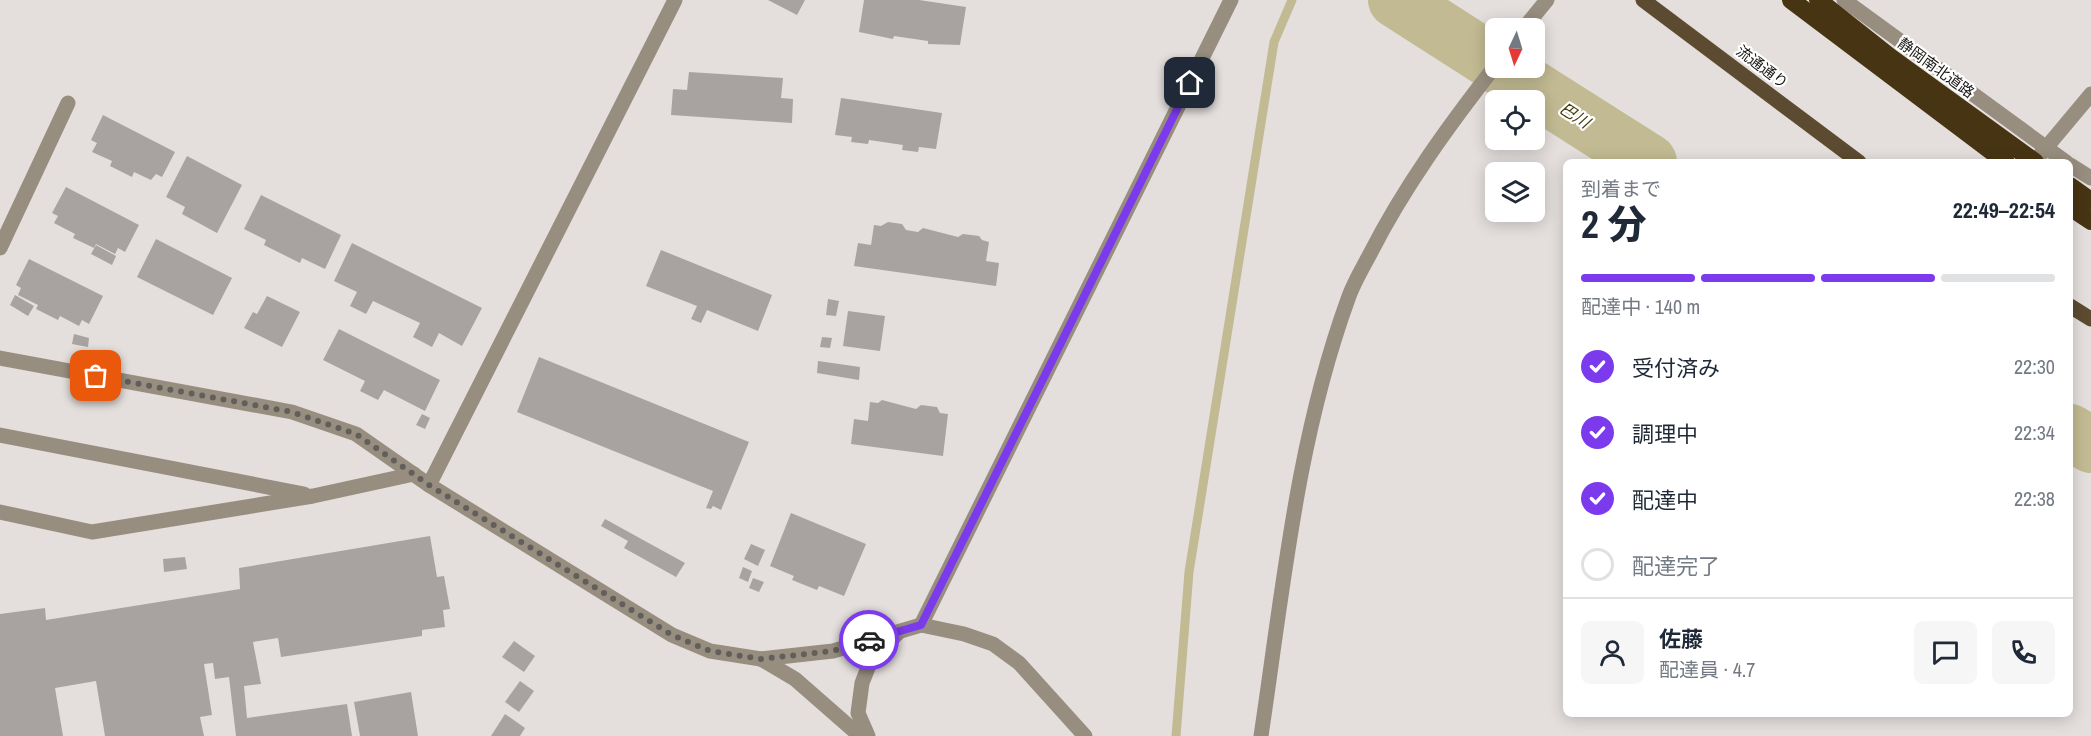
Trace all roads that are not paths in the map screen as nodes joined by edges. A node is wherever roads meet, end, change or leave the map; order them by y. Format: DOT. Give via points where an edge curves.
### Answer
graph roads {
  1 [pos="675,0"];
  2 [pos="1231,0"];
  3 [pos="1547,0"];
  4 [pos="1643,0"];
  5 [pos="1791,0"];
  6 [pos="1818,0"];
  7 [pos="1844,0"];
  8 [pos="1532,18"];
  9 [pos="1486,78"];
  10 [pos="2091,94"];
  11 [pos="68,103"];
  12 [pos="2038,158"];
  13 [pos="1855,159"];
  14 [pos="2002,159"];
  15 [pos="2073,167"];
  16 [pos="2091,178"];
  17 [pos="2073,188"];
  18 [pos="2091,201"];
  19 [pos="2073,209"];
  20 [pos="2091,221"];
  21 [pos="0,248"];
  22 [pos="2073,308"];
  23 [pos="2091,319"];
  24 [pos="0,358"];
  25 [pos="0,435"];
  26 [pos="414,474"];
  27 [pos="429,485"];
  28 [pos="313,496"];
  29 [pos="0,512"];
  30 [pos="921,625"];
  31 [pos="898,633"];
  32 [pos="761,659"];
  33 [pos="860,736"];
  34 [pos="868,736"];
  35 [pos="1085,736"];
  36 [pos="1261,736"];
  1 -- 27 [label="street"];
  2 -- 30 [label="street"];
  3 -- 8 [label="street"];
  4 -- 13 [label="main road, 流通通り"];
  5 -- 14 [label="highway"];
  6 -- 12 [label="highway, 静岡南北道路, bridge" via="1890,57"];
  7 -- 12 [label="street"];
  9 -- 36 [label="street" via="1391,213 1348,297 1315,406 1296,500"];
  10 -- 12 [label="street"];
  11 -- 21 [label="street"];
  15 -- 16 [label="street"];
  17 -- 18 [label="highway"];
  19 -- 20 [label="highway"];
  22 -- 23 [label="main road"];
  24 -- 26 [label="street" via="292,412 356,434"];
  25 -- 28 [label="street"];
  26 -- 27 [label="street"];
  26 -- 28 [label="street"];
  27 -- 32 [label="street" via="672,635 710,651"];
  28 -- 29 [label="street" via="92,532"];
  30 -- 31 [label="street"];
  30 -- 35 [label="street" via="993,644 1019,663"];
  31 -- 32 [label="street" via="833,651"];
  31 -- 34 [label="street" via="872,660 862,683 858,713"];
  32 -- 33 [label="street" via="795,679"];
}
